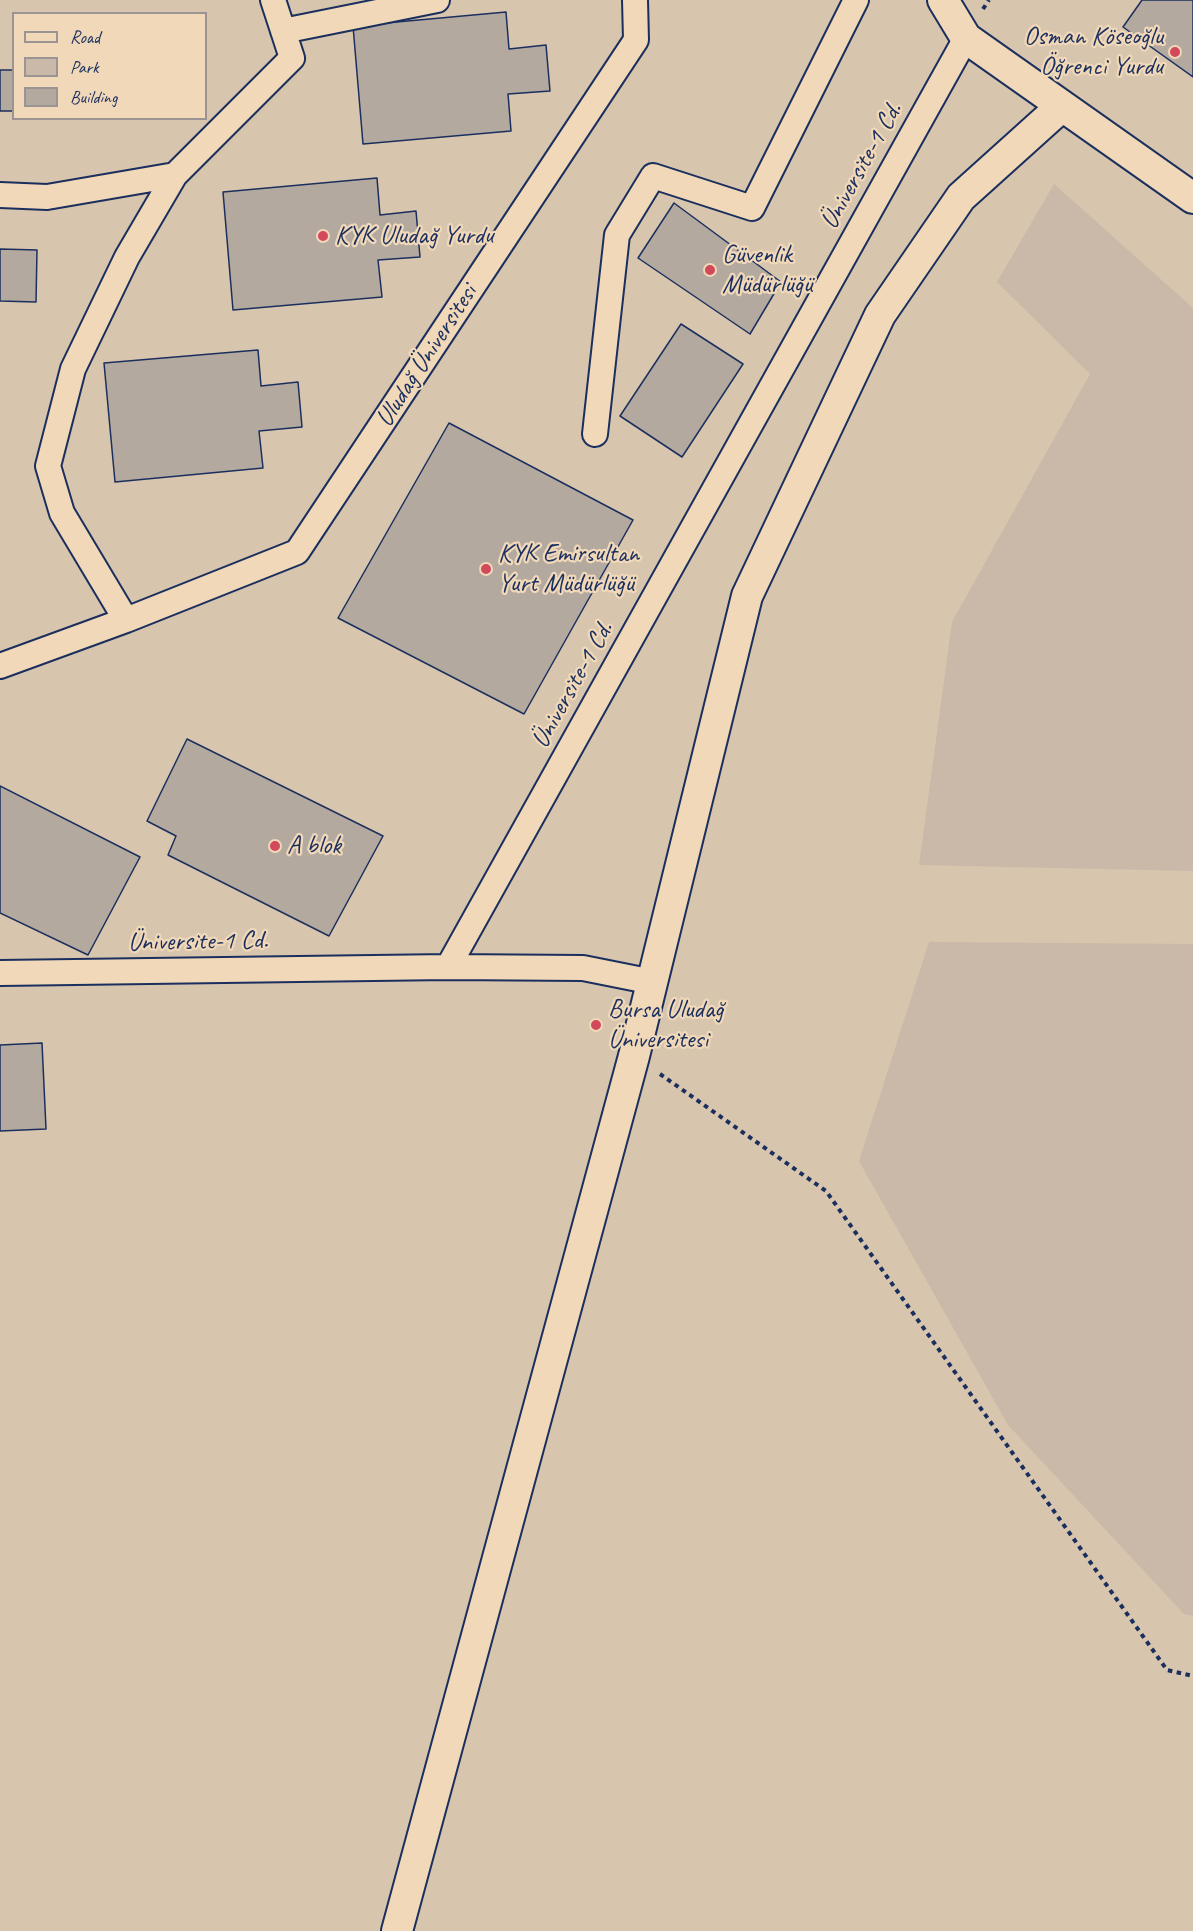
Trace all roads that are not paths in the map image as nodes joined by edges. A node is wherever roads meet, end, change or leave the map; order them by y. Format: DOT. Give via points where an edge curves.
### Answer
graph roads {
  1 [pos="273,0"];
  2 [pos="437,0"];
  3 [pos="635,0"];
  4 [pos="856,0"];
  5 [pos="943,0"];
  6 [pos="283,31"];
  7 [pos="966,38"];
  8 [pos="1062,106"];
  9 [pos="175,175"];
  10 [pos="0,195"];
  11 [pos="1193,198"];
  12 [pos="595,434"];
  13 [pos="126,620"];
  14 [pos="0,666"];
  15 [pos="448,967"];
  16 [pos="0,974"];
  17 [pos="652,982"];
  18 [pos="397,1931"];
  1 -- 6 [label="street"];
  2 -- 6 [label="street"];
  3 -- 13 [label="street, Uludağ Üniversitesi" via="636,40 297,552"];
  4 -- 12 [label="street" via="752,208 652,176 617,235"];
  5 -- 7 [label="street"];
  6 -- 9 [label="street" via="292,58"];
  7 -- 8 [label="street"];
  7 -- 15 [label="street, Üniversite-1 Cd."];
  8 -- 11 [label="street"];
  8 -- 17 [label="street" via="961,197 880,315 747,596"];
  9 -- 10 [label="street" via="47,197"];
  9 -- 13 [label="street" via="127,257 73,369 48,466 62,513"];
  13 -- 14 [label="street, Uludağ Üniversitesi"];
  15 -- 16 [label="street, Üniversite-1 Cd."];
  15 -- 17 [label="street" via="583,968"];
  17 -- 18 [label="street"];
}
